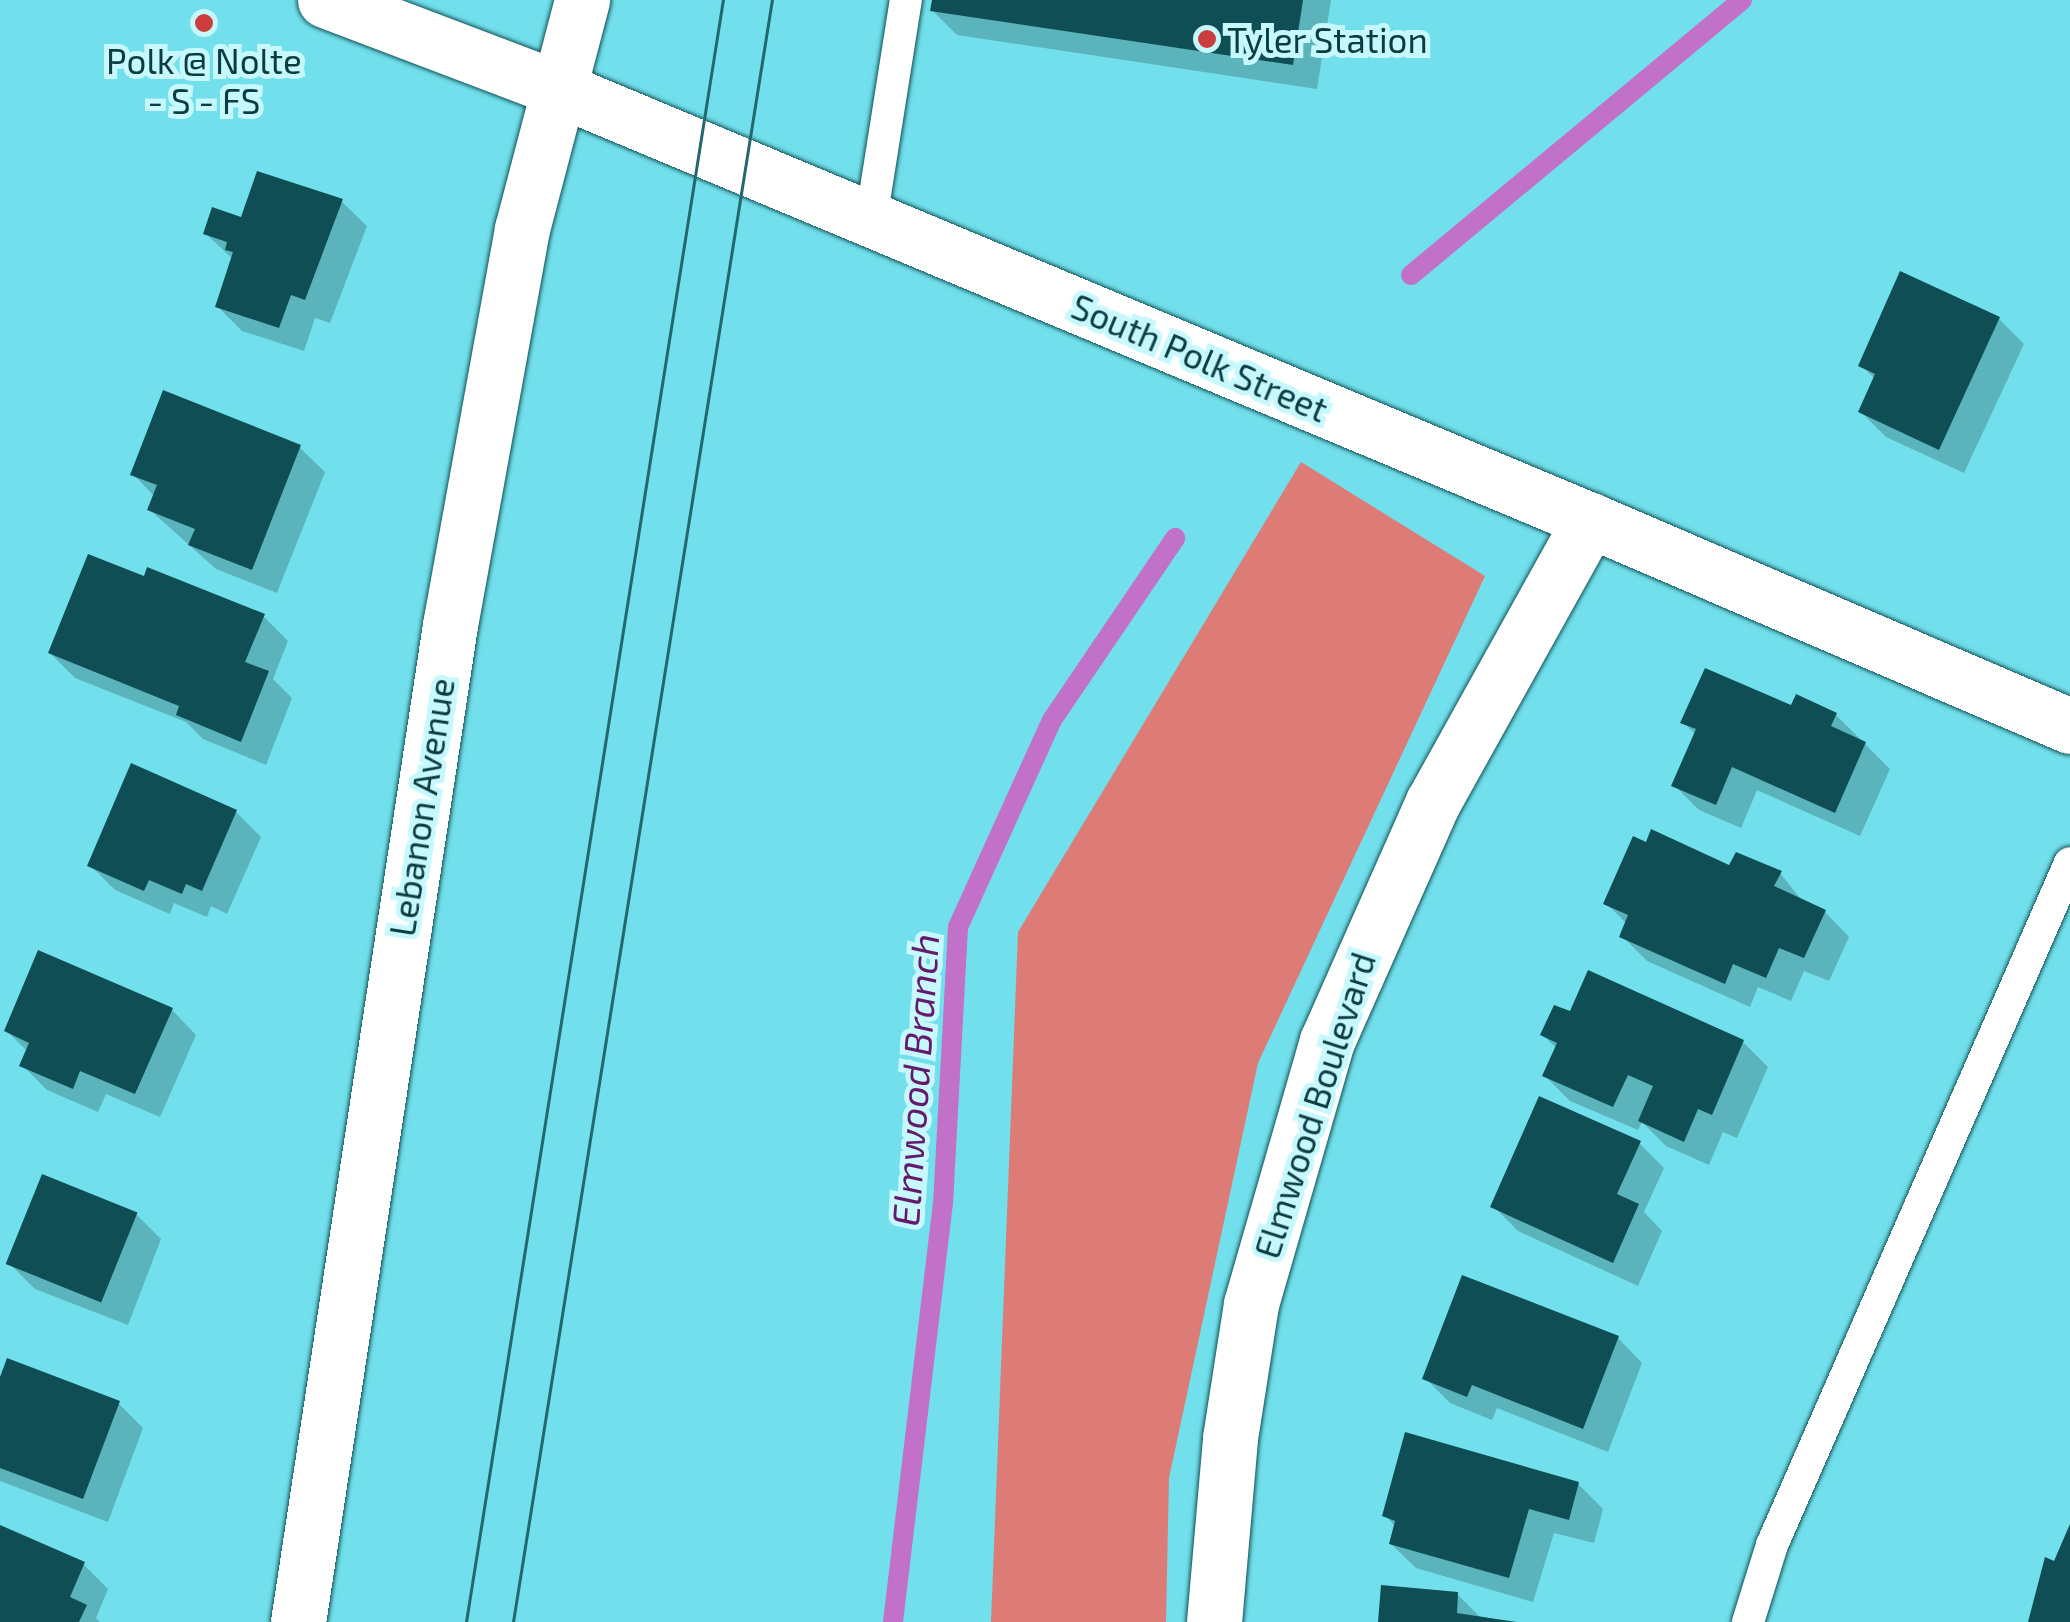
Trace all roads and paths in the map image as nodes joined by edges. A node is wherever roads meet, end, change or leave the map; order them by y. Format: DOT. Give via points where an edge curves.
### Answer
graph roads {
  1 [pos="324,0"];
  2 [pos="582,0"];
  3 [pos="906,0"];
  4 [pos="560,89"];
  5 [pos="871,220"];
  6 [pos="1590,520"];
  7 [pos="2070,726"];
  8 [pos="2070,863"];
  9 [pos="298,1622"];
  10 [pos="1214,1622"];
  11 [pos="1748,1622"];
  1 -- 4 [label="street, South Polk Street"];
  2 -- 4 [label="street, Lebanon Avenue"];
  3 -- 5 [label="lane"];
  4 -- 5 [label="street, South Polk Street"];
  4 -- 9 [label="street, Lebanon Avenue" via="522,229 450,625"];
  5 -- 6 [label="street, South Polk Street"];
  6 -- 7 [label="street, South Polk Street"];
  6 -- 10 [label="street, Elmwood Boulevard" via="1433,802 1328,1041 1251,1304 1230,1438"];
  8 -- 11 [label="lane" via="1772,1545"];
}
